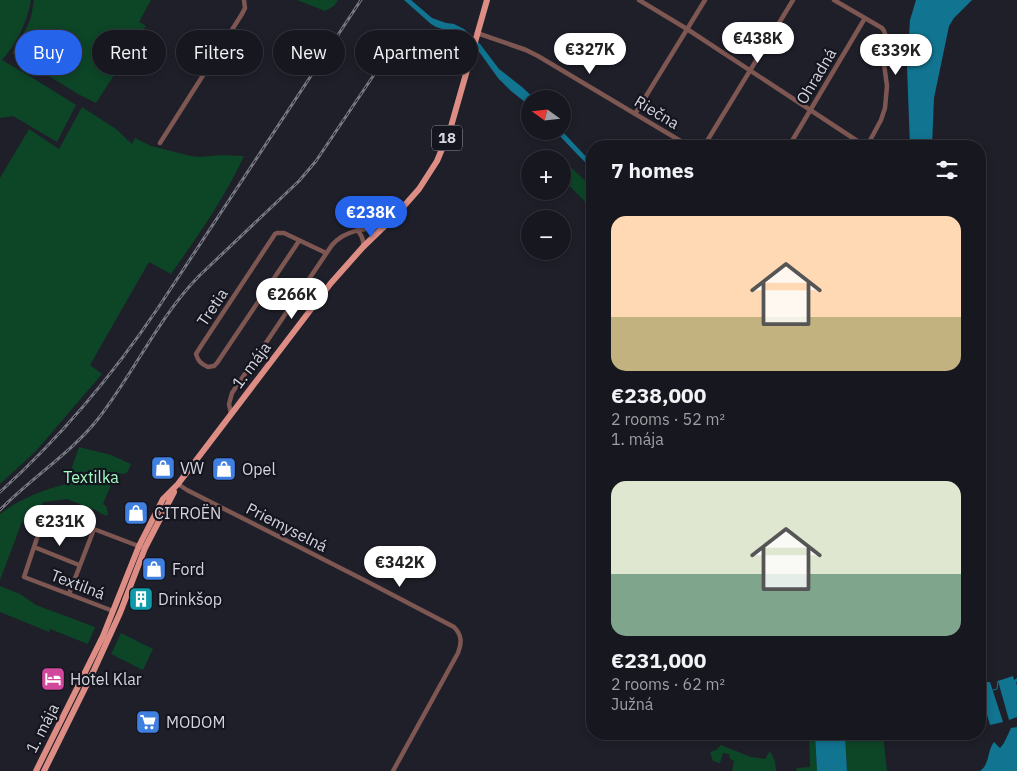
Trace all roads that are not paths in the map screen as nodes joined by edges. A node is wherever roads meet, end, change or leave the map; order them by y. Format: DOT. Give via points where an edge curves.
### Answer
graph roads {
  1 [pos="244,0"];
  2 [pos="487,0"];
  3 [pos="639,0"];
  4 [pos="705,0"];
  5 [pos="793,0"];
  6 [pos="834,0"];
  7 [pos="865,18"];
  8 [pos="687,29"];
  9 [pos="478,31"];
  10 [pos="478,34"];
  11 [pos="750,71"];
  12 [pos="466,75"];
  13 [pos="810,110"];
  14 [pos="635,114"];
  15 [pos="679,140"];
  16 [pos="708,140"];
  17 [pos="792,140"];
  18 [pos="857,140"];
  19 [pos="869,140"];
  20 [pos="160,143"];
  21 [pos="384,228"];
  22 [pos="357,230"];
  23 [pos="299,241"];
  24 [pos="363,247"];
  25 [pos="326,253"];
  26 [pos="231,414"];
  27 [pos="178,484"];
  28 [pos="94,529"];
  29 [pos="34,547"];
  30 [pos="142,547"];
  31 [pos="80,565"];
  32 [pos="69,594"];
  33 [pos="113,611"];
  34 [pos="36,771"];
  35 [pos="44,771"];
  36 [pos="393,771"];
  1 -- 20 [label="street" via="242,14"];
  2 -- 9 [label="main road, 18"];
  3 -- 8 [label="street"];
  4 -- 8 [label="street"];
  5 -- 11 [label="street"];
  6 -- 7 [label="street"];
  7 -- 13 [label="street, Ohradná"];
  7 -- 19 [label="street" via="882,28 886,36 884,64 887,86 883,115"];
  8 -- 11 [label="street"];
  8 -- 14 [label="street"];
  10 -- 14 [label="street, Riečna" via="538,56"];
  11 -- 13 [label="street"];
  11 -- 16 [label="street"];
  12 -- 21 [label="main road, 1. mája / 18" via="450,130 429,176"];
  13 -- 17 [label="street, Ohradná"];
  13 -- 18 [label="street"];
  14 -- 15 [label="street, Riečna"];
  21 -- 22 [label="street"];
  21 -- 24 [label="main road, 1. mája / 18"];
  22 -- 24 [label="street" via="363,238"];
  22 -- 25 [label="street" via="338,240"];
  23 -- 23 [label="street, Tretia" via="217,362 212,367 200,363 196,354 277,233"];
  23 -- 25 [label="street"];
  24 -- 26 [label="main road, 1. mája / 18" via="331,283"];
  25 -- 26 [label="street" via="232,393"];
  26 -- 27 [label="main road, 1. mája / 18"];
  27 -- 30 [label="main road, 1. mája / 18" via="163,500"];
  27 -- 36 [label="street, Priemyselná" via="459,632 458,653"];
  28 -- 29 [label="street, Textilná" via="57,515 49,516 43,520"];
  28 -- 30 [label="street, Textilná"];
  28 -- 31 [label="street"];
  29 -- 31 [label="street"];
  29 -- 32 [label="street, Textilná" via="24,577"];
  30 -- 33 [label="main road, 1. mája / 18"];
  30 -- 35 [label="main road, 1. mája / 18" via="112,632"];
  31 -- 32 [label="street"];
  32 -- 33 [label="street, Textilná"];
  33 -- 34 [label="main road, 1. mája / 18"];
}
